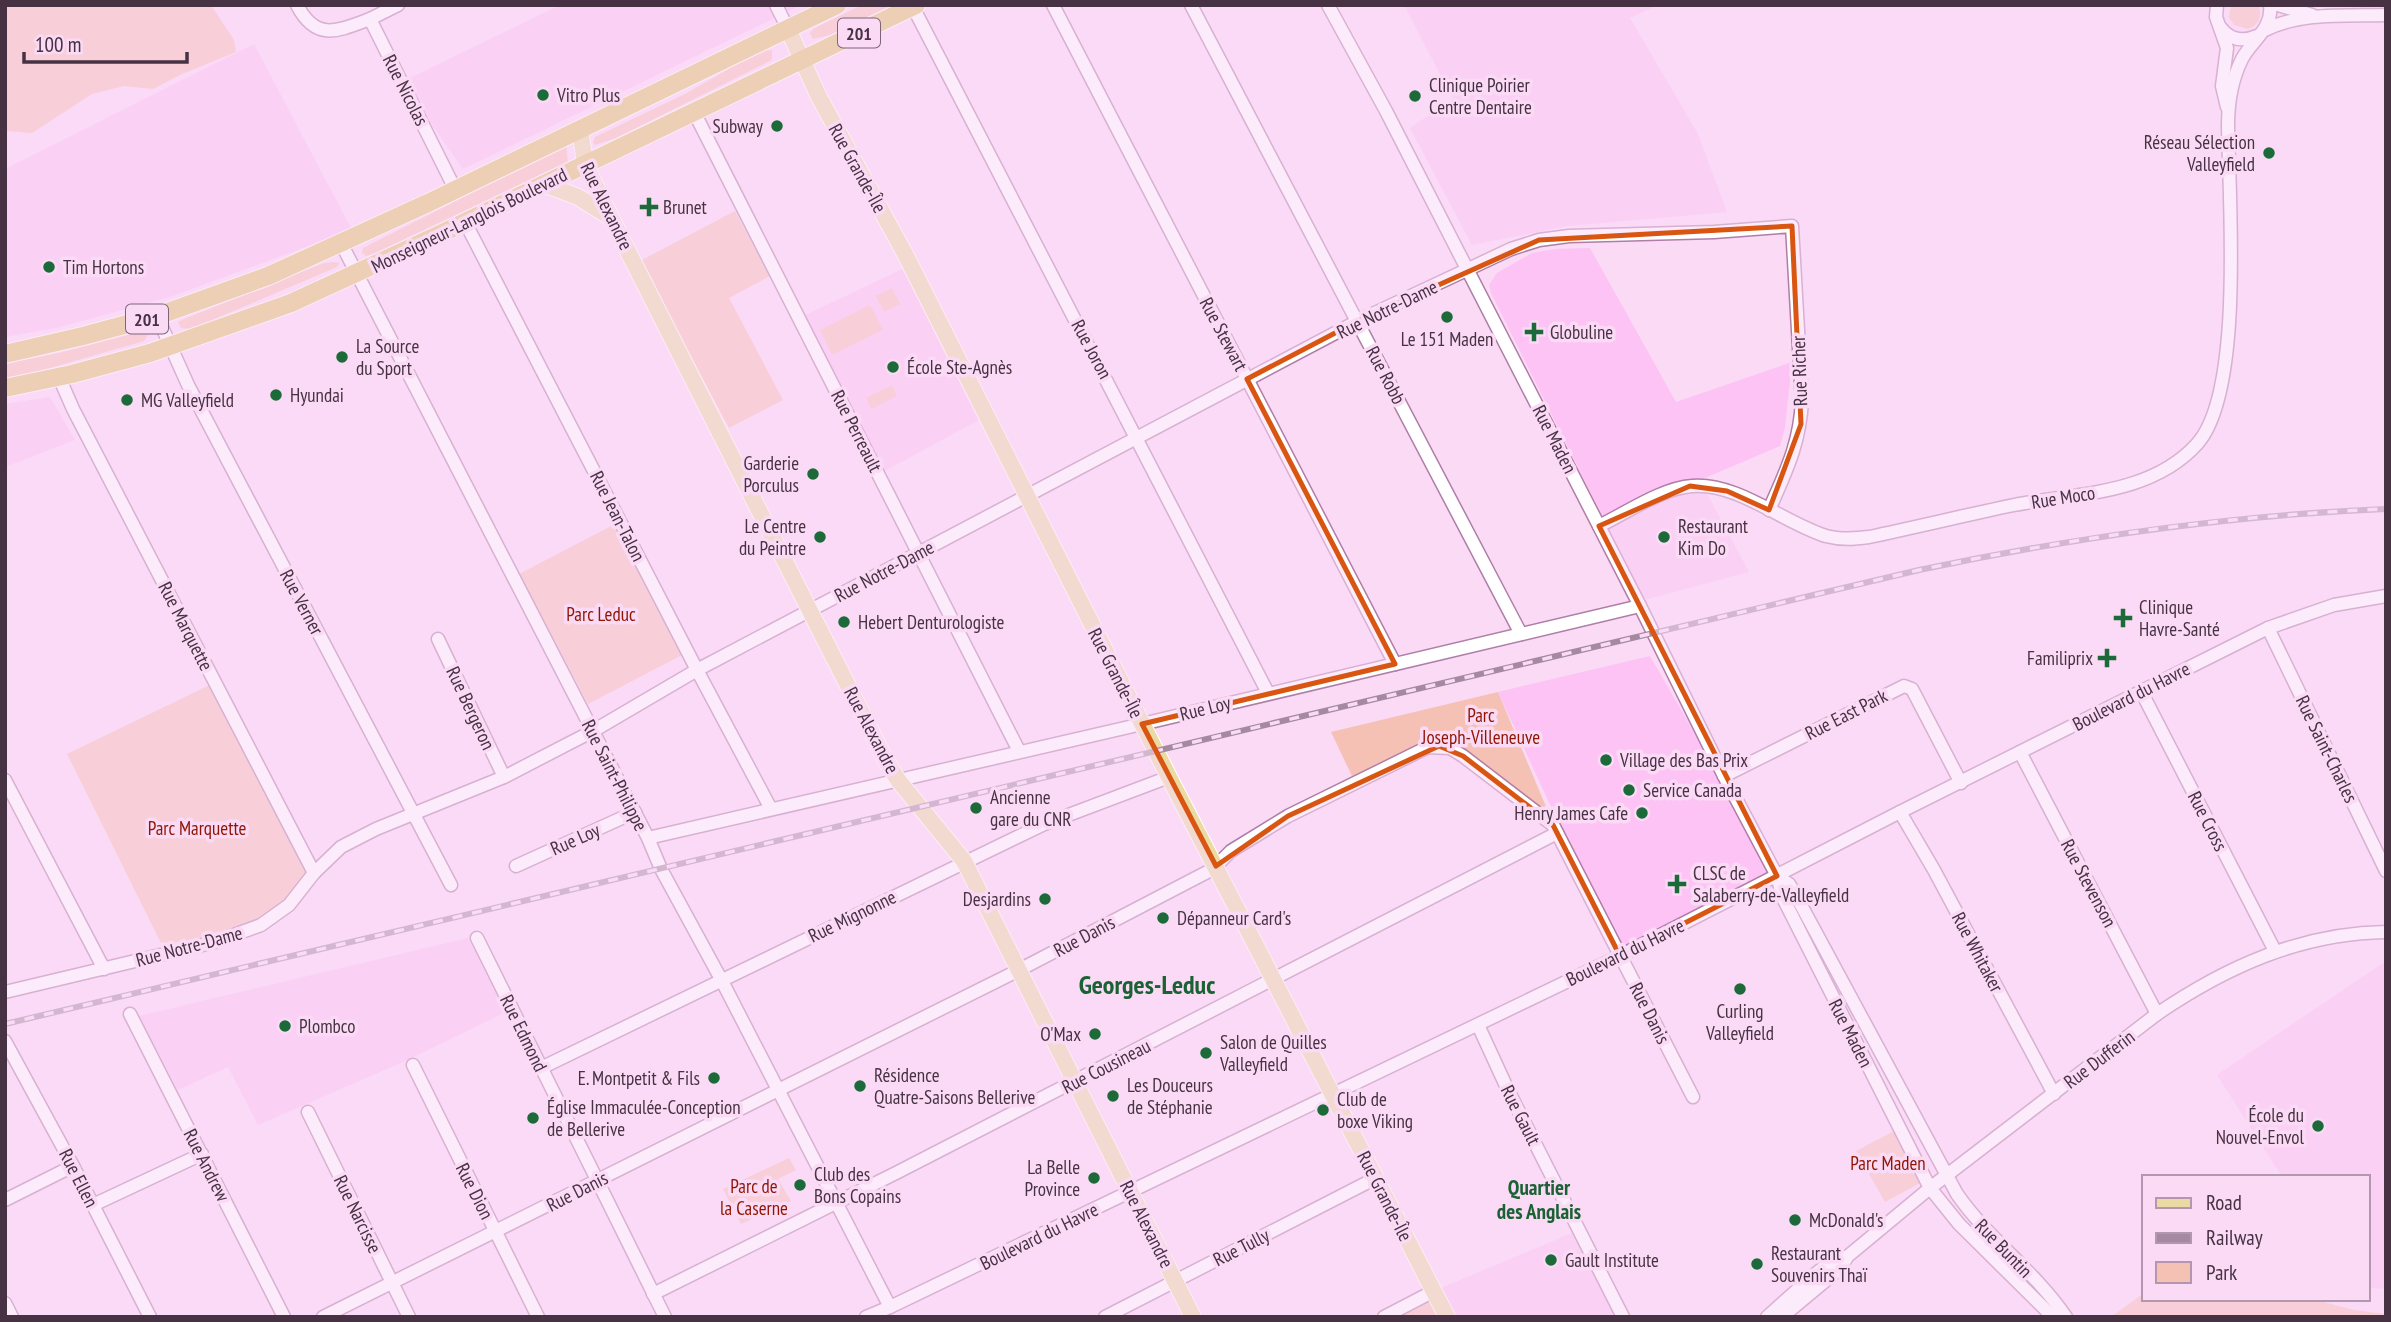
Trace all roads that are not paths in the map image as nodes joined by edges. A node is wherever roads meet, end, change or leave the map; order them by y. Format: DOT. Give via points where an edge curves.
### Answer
graph roads {
  1 [pos="297,5"];
  2 [pos="398,5"];
  3 [pos="776,5"];
  4 [pos="837,5"];
  5 [pos="1053,5"];
  6 [pos="1191,5"];
  7 [pos="1328,5"];
  8 [pos="2217,5"];
  9 [pos="2270,5"];
  10 [pos="2278,5"];
  11 [pos="915,6"];
  12 [pos="2386,15"];
  13 [pos="2319,17"];
  14 [pos="370,19"];
  15 [pos="2219,25"];
  16 [pos="788,29"];
  17 [pos="2261,33"];
  18 [pos="802,60"];
  19 [pos="2228,111"];
  20 [pos="694,112"];
  21 [pos="580,129"];
  22 [pos="585,164"];
  23 [pos="544,184"];
  24 [pos="455,189"];
  25 [pos="611,218"];
  26 [pos="465,222"];
  27 [pos="1792,226"];
  28 [pos="341,243"];
  29 [pos="1468,270"];
  30 [pos="356,274"];
  31 [pos="157,316"];
  32 [pos="1358,321"];
  33 [pos="170,347"];
  34 [pos="5,354"];
  35 [pos="59,377"];
  36 [pos="1247,379"];
  37 [pos="5,388"];
  38 [pos="1138,437"];
  39 [pos="1027,495"];
  40 [pos="1769,510"];
  41 [pos="1599,526"];
  42 [pos="919,552"];
  43 [pos="2386,596"];
  44 [pos="1640,606"];
  45 [pos="810,610"];
  46 [pos="2268,628"];
  47 [pos="1521,634"];
  48 [pos="438,639"];
  49 [pos="1395,664"];
  50 [pos="697,670"];
  51 [pos="2141,691"];
  52 [pos="1268,692"];
  53 [pos="1142,724"];
  54 [pos="593,731"];
  55 [pos="1019,751"];
  56 [pos="2020,752"];
  57 [pos="1724,776"];
  58 [pos="504,777"];
  59 [pos="1169,777"];
  60 [pos="5,780"];
  61 [pos="898,780"];
  62 [pos="1961,783"];
  63 [pos="771,809"];
  64 [pos="635,812"];
  65 [pos="1900,812"];
  66 [pos="415,814"];
  67 [pos="1557,833"];
  68 [pos="648,838"];
  69 [pos="964,861"];
  70 [pos="516,866"];
  71 [pos="1216,866"];
  72 [pos="2386,871"];
  73 [pos="314,873"];
  74 [pos="1777,876"];
  75 [pos="451,885"];
  76 [pos="2386,932"];
  77 [pos="477,938"];
  78 [pos="2275,951"];
  79 [pos="1620,956"];
  80 [pos="104,968"];
  81 [pos="1018,970"];
  82 [pos="1273,978"];
  83 [pos="722,981"];
  84 [pos="5,992"];
  85 [pos="130,1014"];
  86 [pos="2157,1014"];
  87 [pos="1478,1025"];
  88 [pos="5,1041"];
  89 [pos="413,1065"];
  90 [pos="541,1068"];
  91 [pos="1075,1082"];
  92 [pos="778,1090"];
  93 [pos="1333,1094"];
  94 [pos="2054,1094"];
  95 [pos="1693,1097"];
  96 [pos="308,1112"];
  97 [pos="202,1154"];
  98 [pos="73,1166"];
  99 [pos="1947,1176"];
  100 [pos="1376,1178"];
  101 [pos="597,1181"];
  102 [pos="1930,1188"];
  103 [pos="1130,1192"];
  104 [pos="5,1200"];
  105 [pos="836,1203"];
  106 [pos="93,1205"];
  107 [pos="496,1232"];
  108 [pos="1847,1256"];
  109 [pos="1175,1281"];
  110 [pos="392,1283"];
  111 [pos="1434,1291"];
  112 [pos="653,1294"];
  113 [pos="5,1303"];
  114 [pos="890,1307"];
  115 [pos="12,1317"];
  116 [pos="150,1317"];
  117 [pos="285,1317"];
  118 [pos="323,1317"];
  119 [pos="409,1317"];
  120 [pos="538,1317"];
  121 [pos="665,1317"];
  122 [pos="866,1317"];
  123 [pos="1105,1317"];
  124 [pos="1193,1317"];
  125 [pos="1384,1317"];
  126 [pos="1447,1317"];
  127 [pos="1623,1317"];
  128 [pos="1767,1317"];
  129 [pos="1782,1317"];
  130 [pos="2053,1317"];
  131 [pos="2066,1317"];
  1 -- 14 [label="street" via="311,26 324,30"];
  2 -- 14 [label="street"];
  3 -- 16 [label="street"];
  4 -- 16 [label="highway, Monseigneur-Langlois Boulevard / 201"];
  5 -- 36 [label="street, Rue Stewart"];
  6 -- 32 [label="street, Rue Robb"];
  7 -- 29 [label="street, Rue Maden"];
  8 -- 15 [label="street, Rue Moco"];
  9 -- 17 [label="street, Rue Moco" via="2271,14"];
  10 -- 13 [label="street"];
  11 -- 18 [label="highway, Monseigneur-Langlois Boulevard / 201"];
  11 -- 38 [label="street, Rue Joron"];
  12 -- 13 [label="street"];
  13 -- 17 [label="street" via="2276,25"];
  14 -- 24 [label="street, Rue Nicolas"];
  15 -- 17 [label="street" via="2241,40"];
  15 -- 19 [label="street, Rue Moco" via="2227,48 2222,86"];
  16 -- 18 [label="main road, Rue Grande-Île"];
  16 -- 21 [label="highway, Monseigneur-Langlois Boulevard / 201"];
  17 -- 19 [label="street, Rue Moco" via="2241,61"];
  18 -- 20 [label="highway, Monseigneur-Langlois Boulevard / 201"];
  18 -- 39 [label="main road, Rue Grande-Île"];
  19 -- 40 [label="street, Rue Moco" via="2227,355 2212,420 2190,450 2161,470 2120,488 1869,537 1846,540 1826,536"];
  20 -- 22 [label="highway, Monseigneur-Langlois Boulevard / 201"];
  20 -- 42 [label="street, Rue Perreault"];
  21 -- 22 [label="main road, Rue Alexandre"];
  21 -- 24 [label="highway, Monseigneur-Langlois Boulevard / 201"];
  22 -- 23 [label="highway, Monseigneur-Langlois Boulevard / 201"];
  22 -- 25 [label="main road, Rue Alexandre"];
  23 -- 25 [label="main road" via="578,197"];
  23 -- 26 [label="highway, Monseigneur-Langlois Boulevard / 201"];
  24 -- 28 [label="highway, Monseigneur-Langlois Boulevard / 201"];
  25 -- 45 [label="main road, Rue Alexandre"];
  26 -- 30 [label="highway, Monseigneur-Langlois Boulevard / 201"];
  26 -- 50 [label="street, Rue Jean-Talon"];
  27 -- 29 [label="street, Rue Notre-Dame" via="1539,240"];
  27 -- 40 [label="street, Rue Richer" via="1801,425 1797,446"];
  28 -- 30 [label="street, Rue Saint-Philippe"];
  28 -- 31 [label="highway, Monseigneur-Langlois Boulevard / 201" via="231,291"];
  29 -- 32 [label="street, Rue Notre-Dame"];
  29 -- 41 [label="street, Rue Maden"];
  30 -- 33 [label="highway, Monseigneur-Langlois Boulevard / 201"];
  30 -- 54 [label="street, Rue Saint-Philippe"];
  31 -- 33 [label="street, Rue Verner"];
  31 -- 34 [label="highway, Monseigneur-Langlois Boulevard / 201"];
  32 -- 36 [label="street, Rue Notre-Dame"];
  32 -- 47 [label="street, Rue Robb"];
  33 -- 35 [label="highway, Monseigneur-Langlois Boulevard / 201"];
  33 -- 66 [label="street, Rue Verner"];
  35 -- 37 [label="highway, Monseigneur-Langlois Boulevard / 201"];
  35 -- 73 [label="street, Rue Marquette"];
  36 -- 38 [label="street, Rue Notre-Dame"];
  36 -- 49 [label="street, Rue Stewart"];
  38 -- 39 [label="street, Rue Notre-Dame"];
  38 -- 52 [label="street, Rue Joron"];
  39 -- 42 [label="street, Rue Notre-Dame"];
  39 -- 53 [label="main road, Rue Grande-Île"];
  40 -- 41 [label="street, Rue Moco" via="1727,491 1690,486 1667,492"];
  41 -- 44 [label="street, Rue Maden"];
  42 -- 45 [label="street, Rue Notre-Dame"];
  42 -- 55 [label="street, Rue Perreault"];
  43 -- 46 [label="street, Boulevard du Havre" via="2334,605"];
  44 -- 47 [label="street, Rue Loy"];
  44 -- 57 [label="street, Rue Maden"];
  45 -- 50 [label="street, Rue Notre-Dame"];
  45 -- 61 [label="main road, Rue Alexandre"];
  46 -- 51 [label="street, Boulevard du Havre"];
  46 -- 72 [label="street, Rue Saint-Charles"];
  47 -- 49 [label="street, Rue Loy"];
  48 -- 58 [label="street, Rue Bergeron"];
  49 -- 52 [label="street, Rue Loy"];
  50 -- 54 [label="street, Rue Notre-Dame"];
  50 -- 63 [label="street, Rue Jean-Talon"];
  51 -- 56 [label="street, Boulevard du Havre"];
  51 -- 78 [label="street, Rue Cross"];
  52 -- 53 [label="street, Rue Loy"];
  53 -- 55 [label="street, Rue Loy"];
  53 -- 59 [label="main road, Rue Grande-Île"];
  54 -- 58 [label="street, Rue Notre-Dame"];
  54 -- 64 [label="street, Rue Saint-Philippe"];
  55 -- 61 [label="street, Rue Loy"];
  56 -- 62 [label="street, Boulevard du Havre"];
  56 -- 86 [label="street, Rue Stevenson"];
  57 -- 62 [label="street, Rue East Park" via="1904,686 1912,689"];
  57 -- 74 [label="street, Rue Maden"];
  58 -- 66 [label="street, Rue Notre-Dame"];
  59 -- 69 [label="street, Rue Mignonne" via="1042,825"];
  59 -- 71 [label="main road, Rue Grande-Île"];
  60 -- 80 [label="street"];
  61 -- 63 [label="street, Rue Loy"];
  61 -- 69 [label="main road, Rue Alexandre"];
  62 -- 65 [label="street, Boulevard du Havre"];
  63 -- 68 [label="street, Rue Loy"];
  64 -- 68 [label="street, Rue Saint-Philippe"];
  64 -- 70 [label="street, Rue Loy"];
  65 -- 74 [label="street, Boulevard du Havre"];
  65 -- 94 [label="street, Rue Whitaker"];
  66 -- 73 [label="street, Rue Notre-Dame" via="341,847"];
  66 -- 75 [label="street, Rue Verner"];
  67 -- 71 [label="street, Rue Danis" via="1544,817 1463,756 1450,748 1428,747 1288,816 1231,850"];
  67 -- 79 [label="street, Rue Danis"];
  67 -- 82 [label="street, Rue Cousineau"];
  68 -- 83 [label="street, Rue Saint-Philippe"];
  69 -- 81 [label="main road, Rue Alexandre"];
  69 -- 83 [label="street, Rue Mignonne"];
  71 -- 81 [label="street, Rue Danis"];
  71 -- 82 [label="main road, Rue Grande-Île"];
  73 -- 80 [label="street, Rue Notre-Dame" via="289,905 261,925 215,942"];
  74 -- 79 [label="street, Boulevard du Havre"];
  74 -- 99 [label="street, Rue Maden" via="1794,892"];
  74 -- 102 [label="street, Rue Maden" via="1783,898"];
  76 -- 78 [label="street, Rue Dufferin" via="2332,936"];
  77 -- 90 [label="street, Rue Edmond"];
  78 -- 86 [label="street, Rue Dufferin" via="2196,988"];
  79 -- 87 [label="street, Boulevard du Havre"];
  79 -- 95 [label="street, Rue Danis"];
  80 -- 84 [label="street, Rue Notre-Dame"];
  81 -- 91 [label="main road, Rue Alexandre"];
  81 -- 92 [label="street, Rue Danis"];
  82 -- 91 [label="street, Rue Cousineau"];
  82 -- 93 [label="main road, Rue Grande-Île"];
  83 -- 90 [label="street, Rue Mignonne"];
  83 -- 92 [label="street, Rue Saint-Philippe"];
  85 -- 97 [label="street, Rue Andrew"];
  86 -- 94 [label="street, Rue Dufferin"];
  87 -- 93 [label="street, Boulevard du Havre"];
  87 -- 127 [label="street, Rue Gault"];
  88 -- 98 [label="street, Rue Ellen"];
  89 -- 107 [label="street, Rue Dion"];
  90 -- 101 [label="street, Rue Edmond"];
  91 -- 103 [label="main road, Rue Alexandre"];
  91 -- 105 [label="street, Rue Cousineau"];
  92 -- 101 [label="street, Rue Danis"];
  92 -- 105 [label="street, Rue Saint-Philippe"];
  93 -- 100 [label="main road, Rue Grande-Île"];
  93 -- 103 [label="street, Boulevard du Havre"];
  94 -- 99 [label="street, Rue Dufferin"];
  96 -- 110 [label="street, Rue Narcisse"];
  97 -- 106 [label="street"];
  97 -- 117 [label="street, Rue Andrew"];
  98 -- 104 [label="street"];
  98 -- 106 [label="street, Rue Ellen"];
  99 -- 102 [label="street, Rue Dufferin"];
  99 -- 131 [label="street, Rue Buntin" via="1968,1210"];
  100 -- 109 [label="street, Rue Tully"];
  100 -- 111 [label="main road, Rue Grande-Île"];
  101 -- 107 [label="street, Rue Danis"];
  101 -- 112 [label="street, Rue Edmond"];
  102 -- 108 [label="street, Rue Dufferin"];
  102 -- 130 [label="street, Rue Buntin" via="1959,1224"];
  103 -- 109 [label="main road, Rue Alexandre"];
  103 -- 114 [label="street, Boulevard du Havre"];
  105 -- 112 [label="street, Rue Cousineau"];
  105 -- 114 [label="street, Rue Saint-Philippe"];
  106 -- 116 [label="street, Rue Ellen"];
  107 -- 110 [label="street, Rue Danis"];
  107 -- 120 [label="street, Rue Dion"];
  108 -- 128 [label="street, Rue Dufferin" via="1827,1265"];
  108 -- 129 [label="street, Rue Dufferin" via="1836,1272"];
  109 -- 123 [label="street, Rue Tully"];
  109 -- 124 [label="main road, Rue Alexandre"];
  110 -- 118 [label="street, Rue Danis"];
  110 -- 119 [label="street, Rue Narcisse"];
  111 -- 125 [label="street"];
  111 -- 126 [label="main road, Rue Grande-Île"];
  112 -- 121 [label="street, Rue Edmond"];
  113 -- 115 [label="street"];
  114 -- 122 [label="street, Boulevard du Havre"];
}
